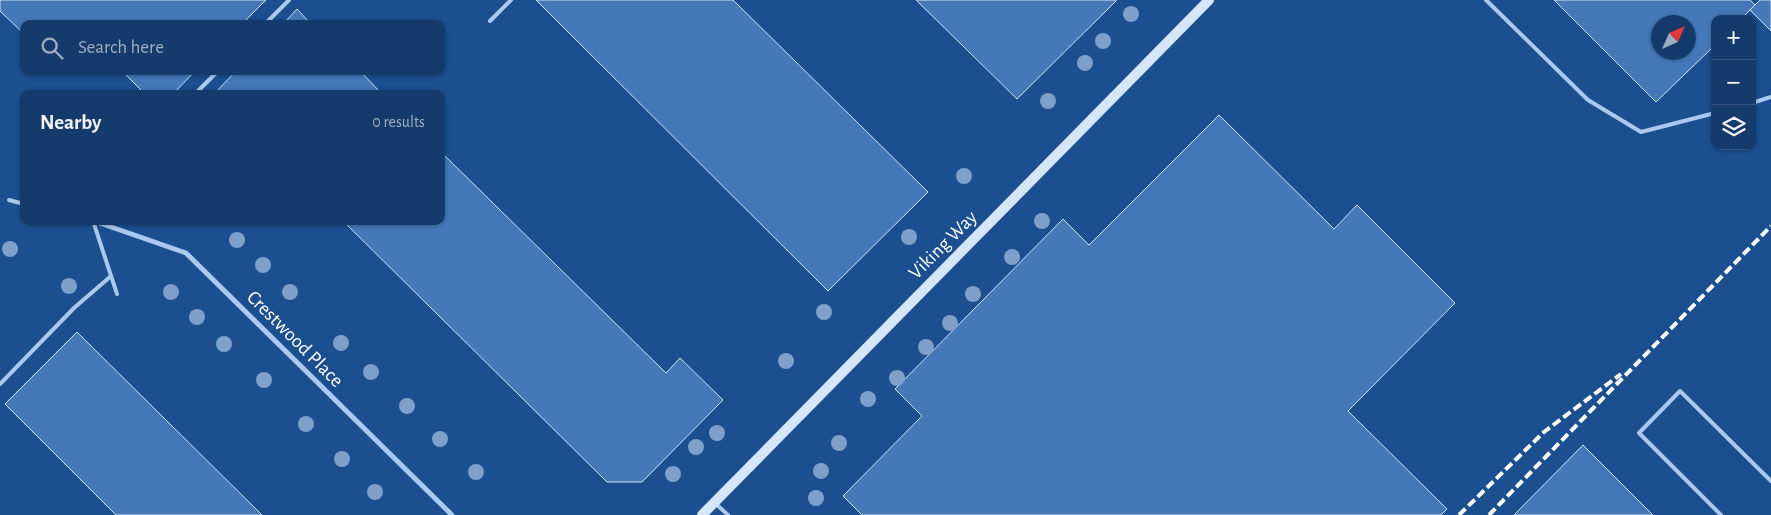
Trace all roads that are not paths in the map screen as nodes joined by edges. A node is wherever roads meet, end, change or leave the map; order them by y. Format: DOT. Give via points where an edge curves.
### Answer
graph roads {
  1 [pos="289,0"];
  2 [pos="511,0"];
  3 [pos="1209,0"];
  4 [pos="1486,0"];
  5 [pos="269,20"];
  6 [pos="490,21"];
  7 [pos="214,75"];
  8 [pos="199,90"];
  9 [pos="1771,97"];
  10 [pos="1756,102"];
  11 [pos="1711,114"];
  12 [pos="9,200"];
  13 [pos="20,203"];
  14 [pos="95,225"];
  15 [pos="106,225"];
  16 [pos="111,276"];
  17 [pos="117,294"];
  18 [pos="0,384"];
  19 [pos="1771,481"];
  20 [pos="714,502"];
  21 [pos="452,515"];
  22 [pos="702,515"];
  23 [pos="728,515"];
  24 [pos="1721,515"];
  1 -- 5 [label="lane"];
  2 -- 6 [label="lane"];
  3 -- 20 [label="street, Viking Way"];
  4 -- 11 [label="lane" via="1588,100 1641,132"];
  7 -- 8 [label="lane"];
  9 -- 10 [label="lane"];
  12 -- 13 [label="lane"];
  14 -- 16 [label="lane"];
  15 -- 21 [label="street, Crestwood Place" via="186,253"];
  16 -- 17 [label="lane"];
  16 -- 18 [label="lane" via="74,308"];
  19 -- 24 [label="lane" via="1680,391 1639,433"];
  20 -- 22 [label="street, Viking Way"];
  20 -- 23 [label="lane"];
}
